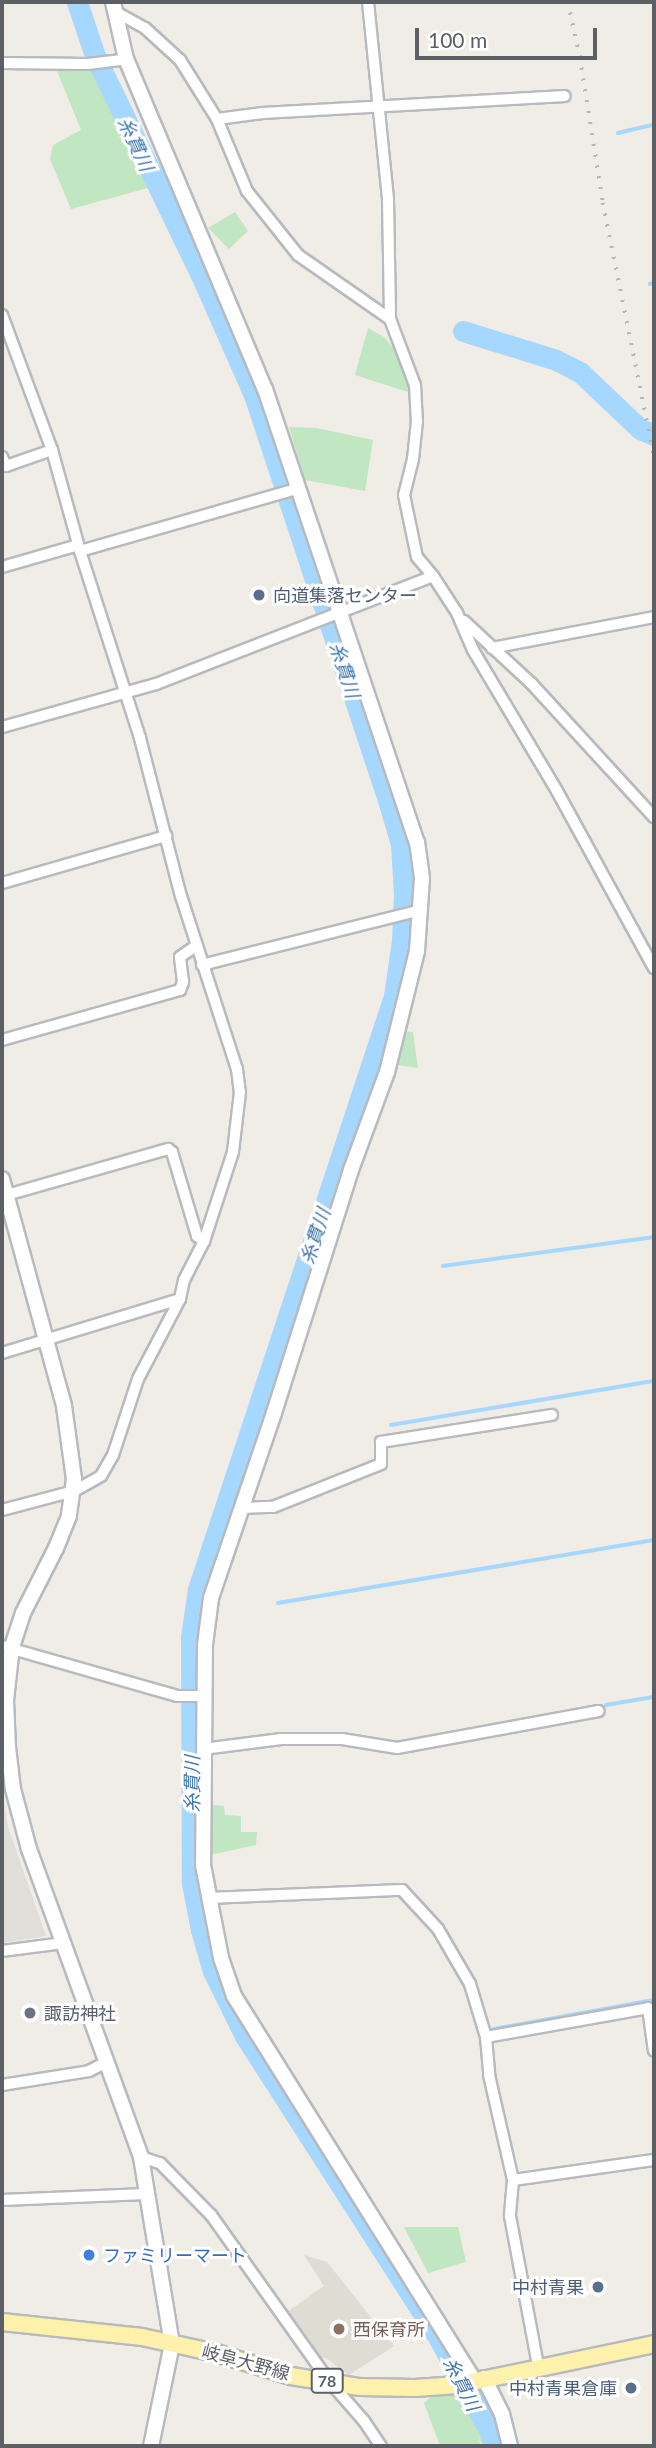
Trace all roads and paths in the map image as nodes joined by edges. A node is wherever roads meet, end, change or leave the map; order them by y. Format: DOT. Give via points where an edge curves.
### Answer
graph roads {
  1 [pos="368,2"];
  2 [pos="115,7"];
  3 [pos="119,61"];
  4 [pos="2,63"];
  5 [pos="565,96"];
  6 [pos="378,106"];
  7 [pos="217,119"];
  8 [pos="2,315"];
  9 [pos="390,320"];
  10 [pos="52,450"];
  11 [pos="2,457"];
  12 [pos="295,489"];
  13 [pos="79,548"];
  14 [pos="2,567"];
  15 [pos="433,576"];
  16 [pos="336,612"];
  17 [pos="457,613"];
  18 [pos="654,617"];
  19 [pos="492,648"];
  20 [pos="126,693"];
  21 [pos="2,727"];
  22 [pos="654,817"];
  23 [pos="166,836"];
  24 [pos="2,883"];
  25 [pos="415,911"];
  26 [pos="196,946"];
  27 [pos="202,965"];
  28 [pos="654,968"];
  29 [pos="2,1040"];
  30 [pos="2,1179"];
  31 [pos="4,1196"];
  32 [pos="204,1241"];
  33 [pos="180,1299"];
  34 [pos="47,1341"];
  35 [pos="2,1353"];
  36 [pos="552,1415"];
  37 [pos="74,1491"];
  38 [pos="240,1508"];
  39 [pos="2,1510"];
  40 [pos="7,1646"];
  41 [pos="200,1696"];
  42 [pos="599,1711"];
  43 [pos="203,1749"];
  44 [pos="208,1898"];
  45 [pos="64,1943"];
  46 [pos="2,1951"];
  47 [pos="486,2037"];
  48 [pos="654,2051"];
  49 [pos="105,2063"];
  50 [pos="2,2085"];
  51 [pos="141,2157"];
  52 [pos="654,2160"];
  53 [pos="513,2180"];
  54 [pos="146,2193"];
  55 [pos="2,2200"];
  56 [pos="2,2322"];
  57 [pos="172,2344"];
  58 [pos="654,2344"];
  59 [pos="538,2366"];
  60 [pos="479,2379"];
  61 [pos="329,2381"];
  62 [pos="151,2446"];
  63 [pos="381,2446"];
  64 [pos="510,2446"];
  1 -- 6 [label="street"];
  2 -- 3 [label="street"];
  2 -- 7 [label="street" via="180,60"];
  3 -- 4 [label="street"];
  3 -- 12 [label="street" via="250,348"];
  5 -- 6 [label="street"];
  6 -- 7 [label="street"];
  6 -- 9 [label="street" via="391,243"];
  7 -- 9 [label="street" via="247,191 298,255"];
  8 -- 10 [label="street"];
  9 -- 15 [label="street" via="415,385 417,421 404,495 417,557"];
  10 -- 11 [label="street" via="6,466"];
  10 -- 13 [label="street"];
  12 -- 13 [label="street"];
  12 -- 16 [label="street"];
  13 -- 14 [label="street"];
  13 -- 20 [label="street"];
  15 -- 16 [label="street"];
  15 -- 17 [label="street"];
  16 -- 20 [label="street"];
  16 -- 25 [label="street" via="417,842 422,878"];
  17 -- 19 [label="street"];
  17 -- 28 [label="street" via="473,650"];
  18 -- 19 [label="street"];
  19 -- 22 [label="street" via="531,683"];
  20 -- 21 [label="street"];
  20 -- 23 [label="street"];
  23 -- 24 [label="street"];
  23 -- 26 [label="street"];
  25 -- 27 [label="street"];
  25 -- 38 [label="street" via="417,951 387,1072"];
  26 -- 27 [label="street"];
  26 -- 29 [label="street" via="180,957 180,990"];
  27 -- 32 [label="street" via="237,1069 240,1092 236,1142"];
  30 -- 31 [label="street"];
  31 -- 32 [label="street" via="168,1150 197,1236"];
  31 -- 34 [label="street"];
  32 -- 33 [label="street" via="184,1280"];
  33 -- 34 [label="street"];
  33 -- 37 [label="street" via="138,1379 113,1455 101,1476"];
  34 -- 35 [label="street"];
  34 -- 37 [label="street" via="64,1406"];
  36 -- 38 [label="street" via="381,1442 381,1464 273,1507"];
  37 -- 39 [label="street"];
  37 -- 40 [label="street" via="57,1548"];
  38 -- 41 [label="street" via="211,1598"];
  40 -- 41 [label="street" via="183,1696"];
  40 -- 45 [label="street" via="13,1789 29,1849"];
  41 -- 43 [label="street"];
  42 -- 43 [label="street" via="397,1748 342,1739 281,1739"];
  43 -- 44 [label="street" via="203,1866"];
  44 -- 47 [label="street" via="402,1890 459,1960"];
  44 -- 60 [label="street" via="234,1996"];
  45 -- 46 [label="street"];
  45 -- 49 [label="street"];
  47 -- 48 [label="street" via="648,2008"];
  47 -- 53 [label="street" via="491,2086"];
  49 -- 50 [label="street" via="89,2071"];
  49 -- 51 [label="street"];
  51 -- 54 [label="street"];
  51 -- 61 [label="street" via="160,2163 211,2216"];
  52 -- 53 [label="street"];
  53 -- 59 [label="street" via="510,2216"];
  54 -- 55 [label="street"];
  54 -- 57 [label="street"];
  56 -- 57 [label="main road, 岐阜大野線 / 78"];
  57 -- 61 [label="main road, 岐阜大野線 / 78" via="291,2376"];
  57 -- 62 [label="street"];
  58 -- 59 [label="main road, 岐阜大野線 / 78"];
  59 -- 60 [label="main road, 岐阜大野線 / 78"];
  60 -- 61 [label="main road, 岐阜大野線 / 78" via="415,2388"];
  60 -- 64 [label="street" via="502,2414"];
  61 -- 63 [label="street"];
}
